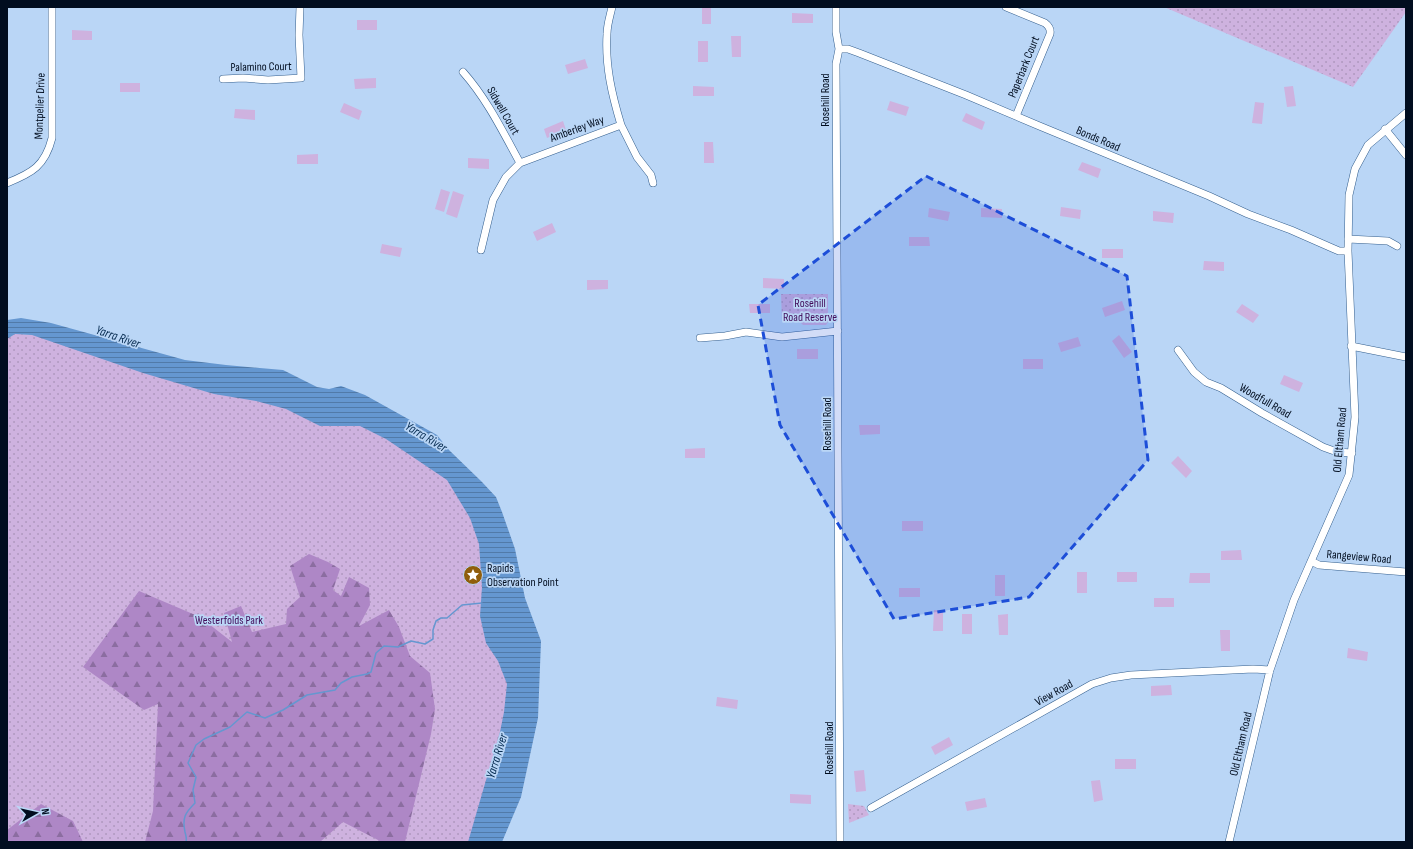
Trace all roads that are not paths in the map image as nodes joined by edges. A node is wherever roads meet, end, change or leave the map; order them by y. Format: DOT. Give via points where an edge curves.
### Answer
graph roads {
  1 [pos="52,7"];
  2 [pos="300,7"];
  3 [pos="612,7"];
  4 [pos="836,7"];
  5 [pos="1006,7"];
  6 [pos="839,49"];
  7 [pos="463,72"];
  8 [pos="222,79"];
  9 [pos="1406,113"];
  10 [pos="1016,116"];
  11 [pos="621,125"];
  12 [pos="1385,129"];
  13 [pos="1406,155"];
  14 [pos="520,163"];
  15 [pos="7,183"];
  16 [pos="653,183"];
  17 [pos="1348,239"];
  18 [pos="1398,246"];
  19 [pos="480,250"];
  20 [pos="1348,251"];
  21 [pos="838,331"];
  22 [pos="700,338"];
  23 [pos="1351,346"];
  24 [pos="1178,350"];
  25 [pos="1406,357"];
  26 [pos="1352,452"];
  27 [pos="1311,562"];
  28 [pos="1406,572"];
  29 [pos="1270,670"];
  30 [pos="871,808"];
  31 [pos="840,842"];
  32 [pos="1228,842"];
  1 -- 15 [label="street, Montpelier Drive" via="53,128 50,146 38,166 24,176"];
  2 -- 8 [label="street, Palamino Court" via="298,35 301,78"];
  3 -- 11 [label="street, Amberley Way" via="607,33 608,71"];
  4 -- 6 [label="street, Rosehill Road"];
  5 -- 10 [label="street, Paperbark Court" via="1045,23 1050,30"];
  6 -- 10 [label="street, Bonds Road" via="859,53"];
  6 -- 21 [label="street, Rosehill Road" via="836,64"];
  7 -- 14 [label="street, Sidwell Court" via="486,102"];
  9 -- 12 [label="street, Old Eltham Road"];
  10 -- 20 [label="street, Bonds Road" via="1248,214 1339,251"];
  11 -- 14 [label="street, Amberley Way"];
  11 -- 16 [label="street"];
  12 -- 13 [label="street"];
  12 -- 17 [label="street, Old Eltham Road" via="1368,145 1355,169 1349,195"];
  14 -- 19 [label="street, Amberley Way" via="506,176 493,200"];
  17 -- 18 [label="street" via="1388,241"];
  17 -- 20 [label="street, Old Eltham Road"];
  20 -- 23 [label="street, Old Eltham Road"];
  21 -- 22 [label="street" via="782,337 746,332"];
  21 -- 31 [label="street, Rosehill Road"];
  23 -- 25 [label="street"];
  23 -- 26 [label="street, Old Eltham Road" via="1355,417"];
  24 -- 26 [label="street, Woodfull Road" via="1194,372 1206,382 1221,388 1323,447 1337,452"];
  26 -- 27 [label="street, Old Eltham Road" via="1349,475"];
  27 -- 28 [label="street, Rangeview Road" via="1319,565"];
  27 -- 29 [label="street, Old Eltham Road" via="1294,600"];
  29 -- 30 [label="street, View Road" via="1132,675 1103,680"];
  29 -- 32 [label="street, Old Eltham Road"];
}
